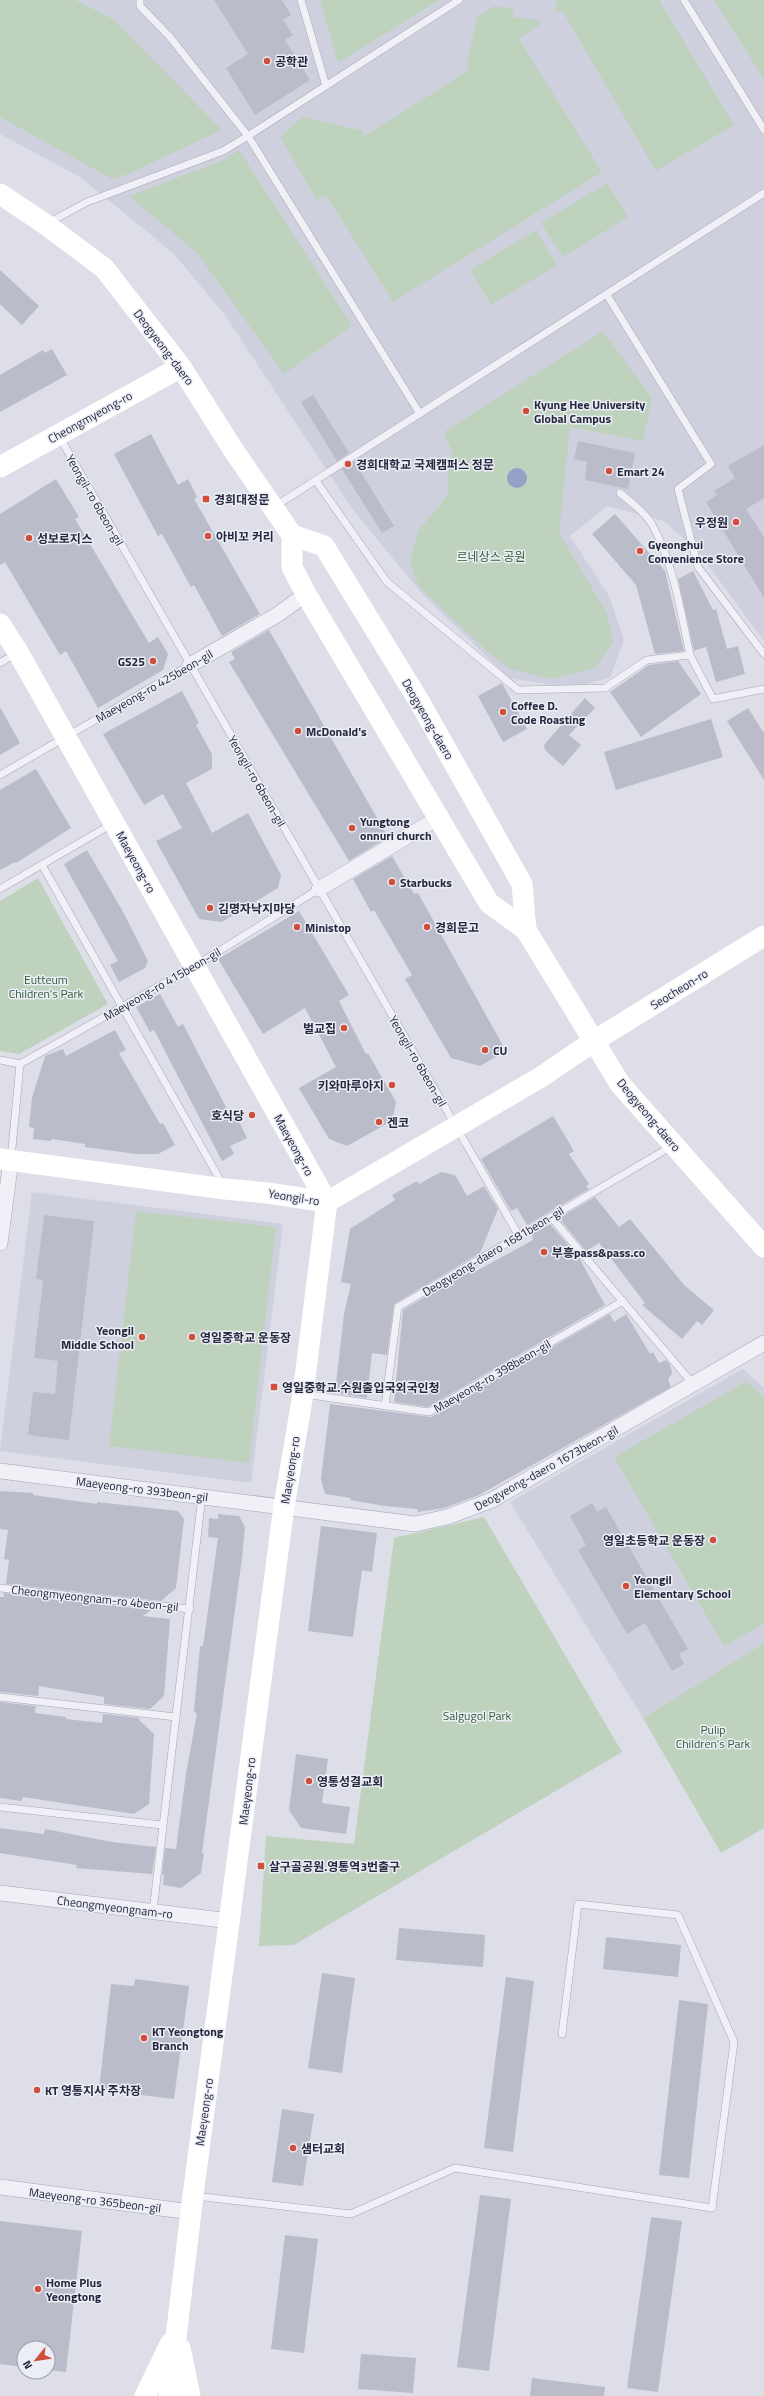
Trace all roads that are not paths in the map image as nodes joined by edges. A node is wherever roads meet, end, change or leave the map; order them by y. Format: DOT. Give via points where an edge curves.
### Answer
graph roads {
  1 [pos="140,0"];
  2 [pos="301,0"];
  3 [pos="459,0"];
  4 [pos="684,0"];
  5 [pos="326,86"];
  6 [pos="764,130"];
  7 [pos="248,136"];
  8 [pos="764,193"];
  9 [pos="0,194"];
  10 [pos="45,224"];
  11 [pos="607,295"];
  12 [pos="181,366"];
  13 [pos="420,414"];
  14 [pos="58,434"];
  15 [pos="0,467"];
  16 [pos="316,481"];
  17 [pos="620,492"];
  18 [pos="274,507"];
  19 [pos="292,534"];
  20 [pos="306,594"];
  21 [pos="0,624"];
  22 [pos="18,652"];
  23 [pos="764,654"];
  24 [pos="690,655"];
  25 [pos="0,663"];
  26 [pos="190,665"];
  27 [pos="764,689"];
  28 [pos="66,737"];
  29 [pos="0,775"];
  30 [pos="438,818"];
  31 [pos="114,823"];
  32 [pos="42,865"];
  33 [pos="0,889"];
  34 [pos="319,889"];
  35 [pos="526,930"];
  36 [pos="764,936"];
  37 [pos="195,966"];
  38 [pos="122,1007"];
  39 [pos="594,1041"];
  40 [pos="0,1060"];
  41 [pos="20,1064"];
  42 [pos="456,1126"];
  43 [pos="674,1145"];
  44 [pos="5,1160"];
  45 [pos="224,1189"];
  46 [pos="327,1202"];
  47 [pos="551,1217"];
  48 [pos="519,1236"];
  49 [pos="0,1243"];
  50 [pos="764,1247"];
  51 [pos="623,1302"];
  52 [pos="764,1343"];
  53 [pos="694,1384"];
  54 [pos="303,1394"];
  55 [pos="385,1406"];
  56 [pos="0,1471"];
  57 [pos="202,1496"];
  58 [pos="284,1506"];
  59 [pos="0,1588"];
  60 [pos="190,1609"];
  61 [pos="0,1697"];
  62 [pos="176,1717"];
  63 [pos="0,1807"];
  64 [pos="162,1825"];
  65 [pos="0,1893"];
  66 [pos="153,1911"];
  67 [pos="230,1921"];
  68 [pos="562,2034"];
  69 [pos="0,2187"];
  70 [pos="192,2204"];
  71 [pos="177,2329"];
  72 [pos="145,2396"];
  73 [pos="169,2396"];
  74 [pos="190,2396"];
  1 -- 7 [label="lane" via="140,6 170,37"];
  2 -- 5 [label="lane"];
  3 -- 5 [label="lane"];
  4 -- 6 [label="lane"];
  5 -- 7 [label="lane"];
  7 -- 10 [label="lane" via="223,151 87,202"];
  7 -- 13 [label="lane"];
  8 -- 11 [label="lane"];
  9 -- 10 [label="street, Deogyeong-daero"];
  10 -- 12 [label="street, Deogyeong-daero" via="104,268"];
  11 -- 13 [label="lane"];
  11 -- 23 [label="lane" via="711,464 678,489 698,567"];
  12 -- 14 [label="street, Cheongmyeong-ro"];
  12 -- 18 [label="street, Deogyeong-daero" via="234,451"];
  13 -- 16 [label="lane"];
  14 -- 15 [label="street, Cheongmyeong-ro"];
  14 -- 26 [label="lane, Yeongil-ro 6beon-gil"];
  16 -- 18 [label="lane"];
  16 -- 24 [label="lane" via="387,582 518,690 605,688 647,660"];
  17 -- 24 [label="lane" via="654,527 668,565"];
  18 -- 19 [label="street, Deogyeong-daero"];
  19 -- 20 [label="street, Deogyeong-daero" via="292,567"];
  19 -- 35 [label="street, Deogyeong-daero" via="324,546 419,702 522,884"];
  20 -- 26 [label="street, Maeyeong-ro 425beon-gil" via="277,615"];
  20 -- 30 [label="street, Deogyeong-daero"];
  21 -- 22 [label="street, Maeyeong-ro"];
  22 -- 25 [label="lane"];
  22 -- 28 [label="street, Maeyeong-ro"];
  24 -- 27 [label="lane" via="712,699"];
  26 -- 28 [label="lane, Maeyeong-ro 425beon-gil"];
  26 -- 34 [label="lane, Yeongil-ro 6beon-gil"];
  28 -- 29 [label="lane, Maeyeong-ro 425beon-gil"];
  28 -- 31 [label="street, Maeyeong-ro"];
  30 -- 34 [label="street"];
  30 -- 35 [label="street, Deogyeong-daero" via="489,903"];
  31 -- 32 [label="lane"];
  31 -- 37 [label="street, Maeyeong-ro"];
  32 -- 33 [label="lane"];
  32 -- 38 [label="lane"];
  34 -- 37 [label="lane, Maeyeong-ro 415beon-gil"];
  34 -- 42 [label="lane, Yeongil-ro 6beon-gil"];
  35 -- 39 [label="street, Deogyeong-daero"];
  36 -- 39 [label="street, Seocheon-ro"];
  37 -- 38 [label="lane, Maeyeong-ro 415beon-gil"];
  37 -- 46 [label="street, Maeyeong-ro"];
  38 -- 41 [label="lane, Maeyeong-ro 415beon-gil"];
  38 -- 45 [label="lane"];
  39 -- 42 [label="street, Yeongil-ro" via="542,1077"];
  39 -- 43 [label="street, Deogyeong-daero" via="620,1084"];
  40 -- 41 [label="lane"];
  41 -- 44 [label="lane"];
  42 -- 46 [label="street, Yeongil-ro"];
  42 -- 48 [label="lane, Yeongil-ro 6beon-gil"];
  43 -- 47 [label="lane, Deogyeong-daero 1681beon-gil"];
  43 -- 50 [label="street, Deogyeong-daero"];
  44 -- 45 [label="street, Yeongil-ro"];
  44 -- 49 [label="street"];
  45 -- 46 [label="street, Yeongil-ro"];
  46 -- 54 [label="street, Maeyeong-ro"];
  47 -- 48 [label="lane, Deogyeong-daero 1681beon-gil"];
  47 -- 51 [label="lane"];
  48 -- 55 [label="lane, Deogyeong-daero 1681beon-gil" via="398,1307"];
  51 -- 53 [label="lane"];
  51 -- 55 [label="lane, Maeyeong-ro 398beon-gil" via="429,1412"];
  52 -- 53 [label="street, Deogyeong-daero 1673beon-gil"];
  53 -- 58 [label="street, Deogyeong-daero 1673beon-gil" via="492,1500 447,1517 415,1524 396,1523"];
  54 -- 55 [label="lane, Maeyeong-ro 398beon-gil"];
  54 -- 58 [label="street, Maeyeong-ro"];
  56 -- 57 [label="street, Maeyeong-ro 393beon-gil"];
  57 -- 58 [label="street, Maeyeong-ro 393beon-gil"];
  57 -- 60 [label="lane, Cheongmyeongnam-ro 4beon-gil"];
  58 -- 67 [label="street, Maeyeong-ro"];
  59 -- 60 [label="lane, Cheongmyeongnam-ro 4beon-gil"];
  60 -- 62 [label="lane, Cheongmyeongnam-ro 4beon-gil"];
  61 -- 62 [label="lane"];
  62 -- 64 [label="lane, Cheongmyeongnam-ro 4beon-gil"];
  63 -- 64 [label="lane"];
  64 -- 66 [label="lane, Cheongmyeongnam-ro 4beon-gil"];
  65 -- 66 [label="street, Cheongmyeongnam-ro"];
  66 -- 67 [label="street, Cheongmyeongnam-ro"];
  67 -- 70 [label="street, Maeyeong-ro"];
  68 -- 70 [label="lane" via="578,1904 678,1915 734,2042 712,2208 455,2168 351,2214"];
  69 -- 70 [label="street, Maeyeong-ro 365beon-gil"];
  70 -- 71 [label="street, Maeyeong-ro"];
  71 -- 72 [label="street"];
  71 -- 73 [label="street, Maeyeong-ro"];
  71 -- 74 [label="street"];
}
